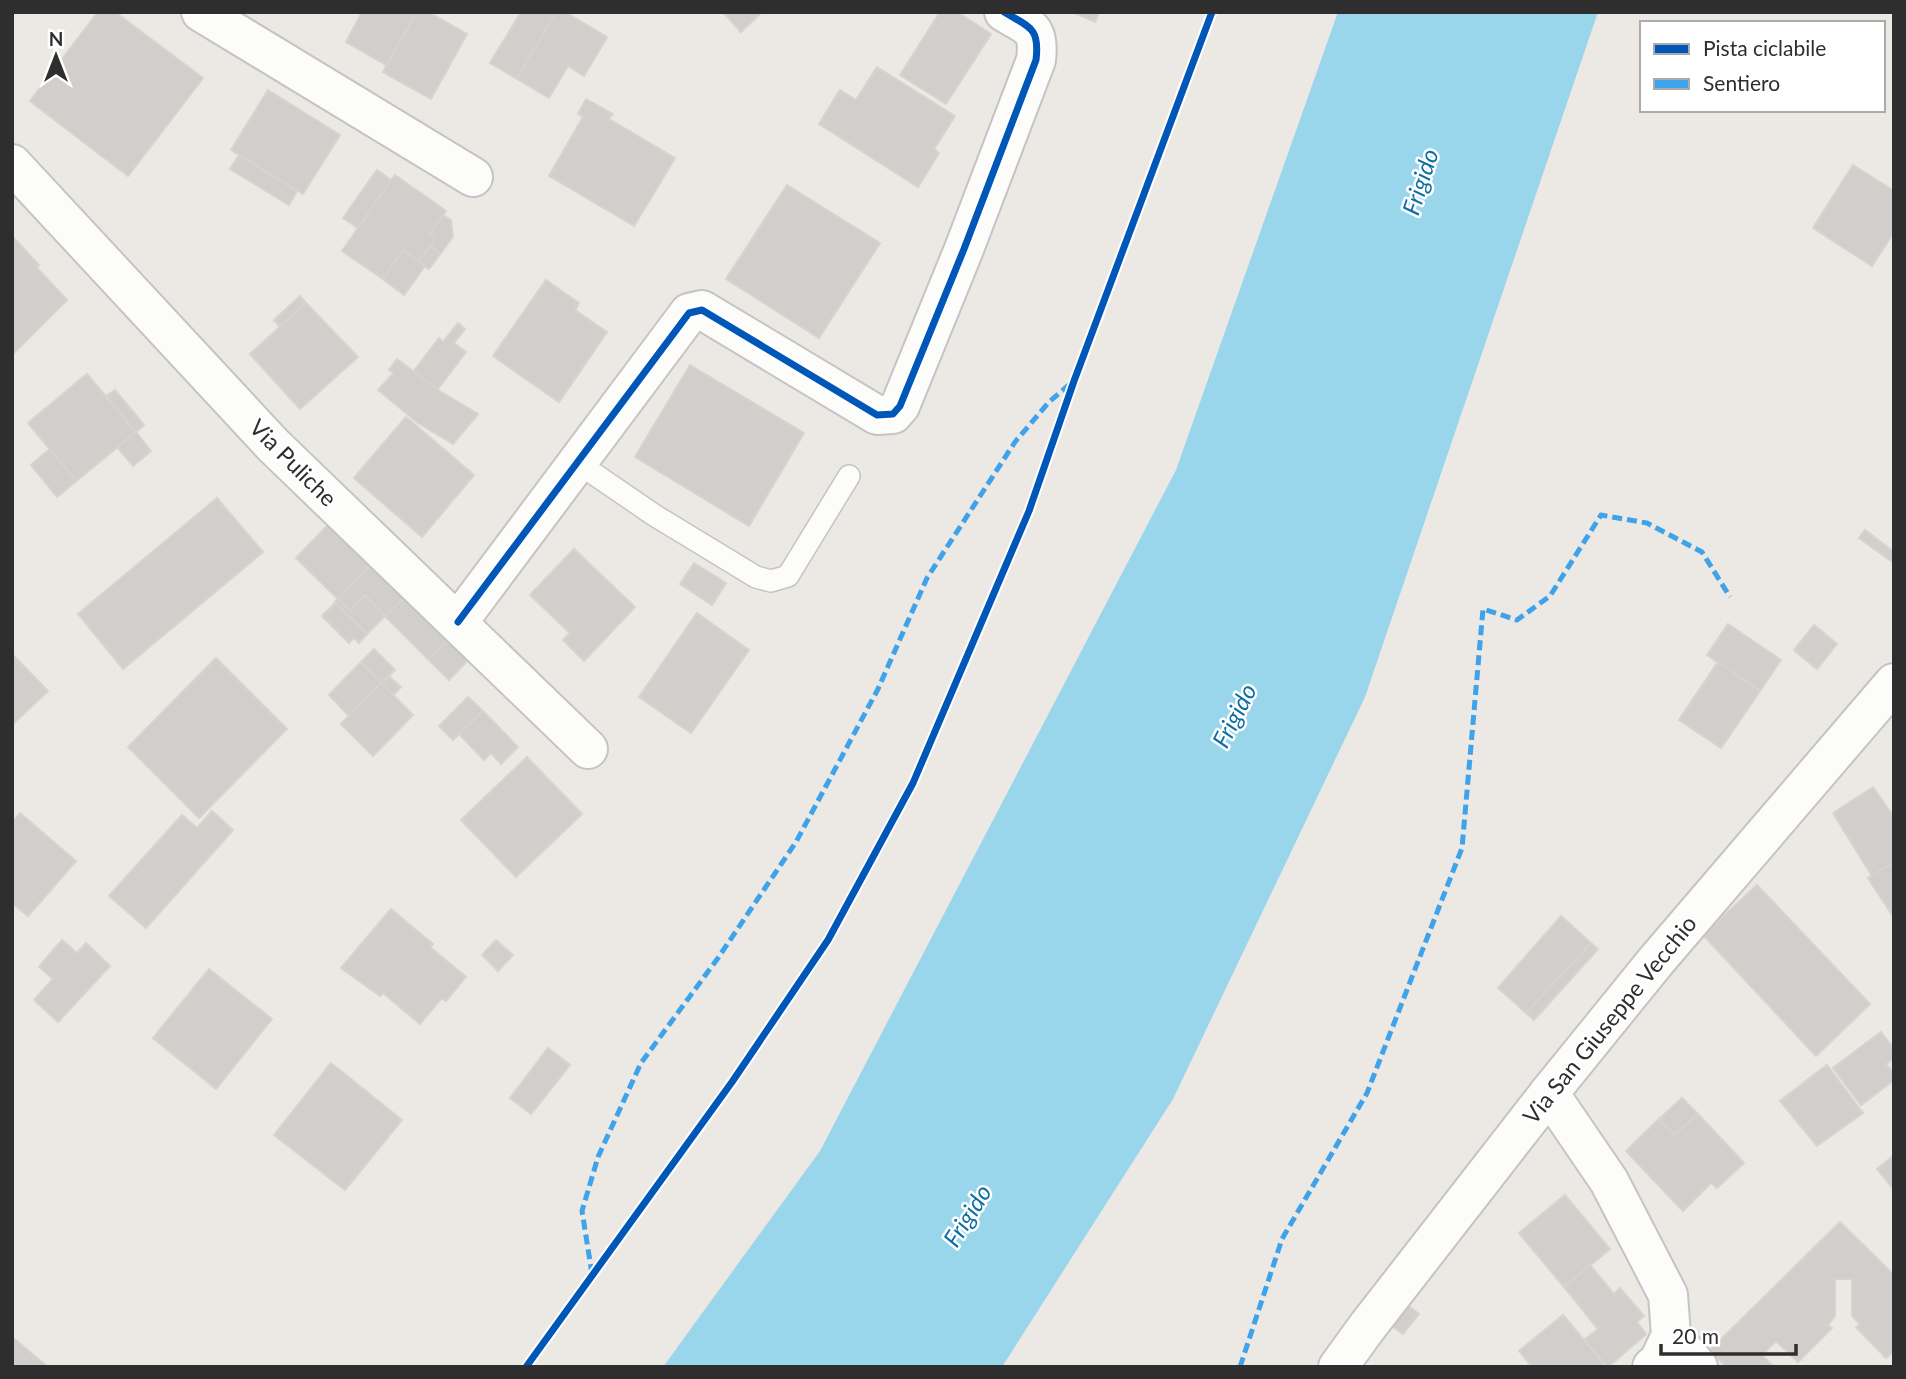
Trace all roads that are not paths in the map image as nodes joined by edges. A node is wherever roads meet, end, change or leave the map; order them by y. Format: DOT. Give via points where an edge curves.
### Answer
graph roads {
  1 [pos="201,12"];
  2 [pos="1004,12"];
  3 [pos="12,164"];
  4 [pos="473,177"];
  5 [pos="578,463"];
  6 [pos="849,476"];
  7 [pos="458,622"];
  8 [pos="1894,683"];
  9 [pos="587,749"];
  10 [pos="1549,1093"];
  11 [pos="1662,1351"];
  12 [pos="1338,1367"];
  13 [pos="1698,1367"];
  1 -- 4 [label="street"];
  2 -- 5 [label="street" via="1030,28 1038,41 1036,60 964,249 893,414 877,415 702,310 689,313 682,321"];
  3 -- 7 [label="street, Via Puliche" via="273,445"];
  5 -- 6 [label="lane" via="654,515 756,577 771,581 788,576"];
  5 -- 7 [label="street"];
  7 -- 9 [label="street, Via Puliche"];
  8 -- 10 [label="street, Via San Giuseppe Vecchio"];
  10 -- 11 [label="street" via="1609,1181 1668,1295"];
  10 -- 12 [label="street, Via San Giuseppe Vecchio"];
  11 -- 13 [label="street"];
}
